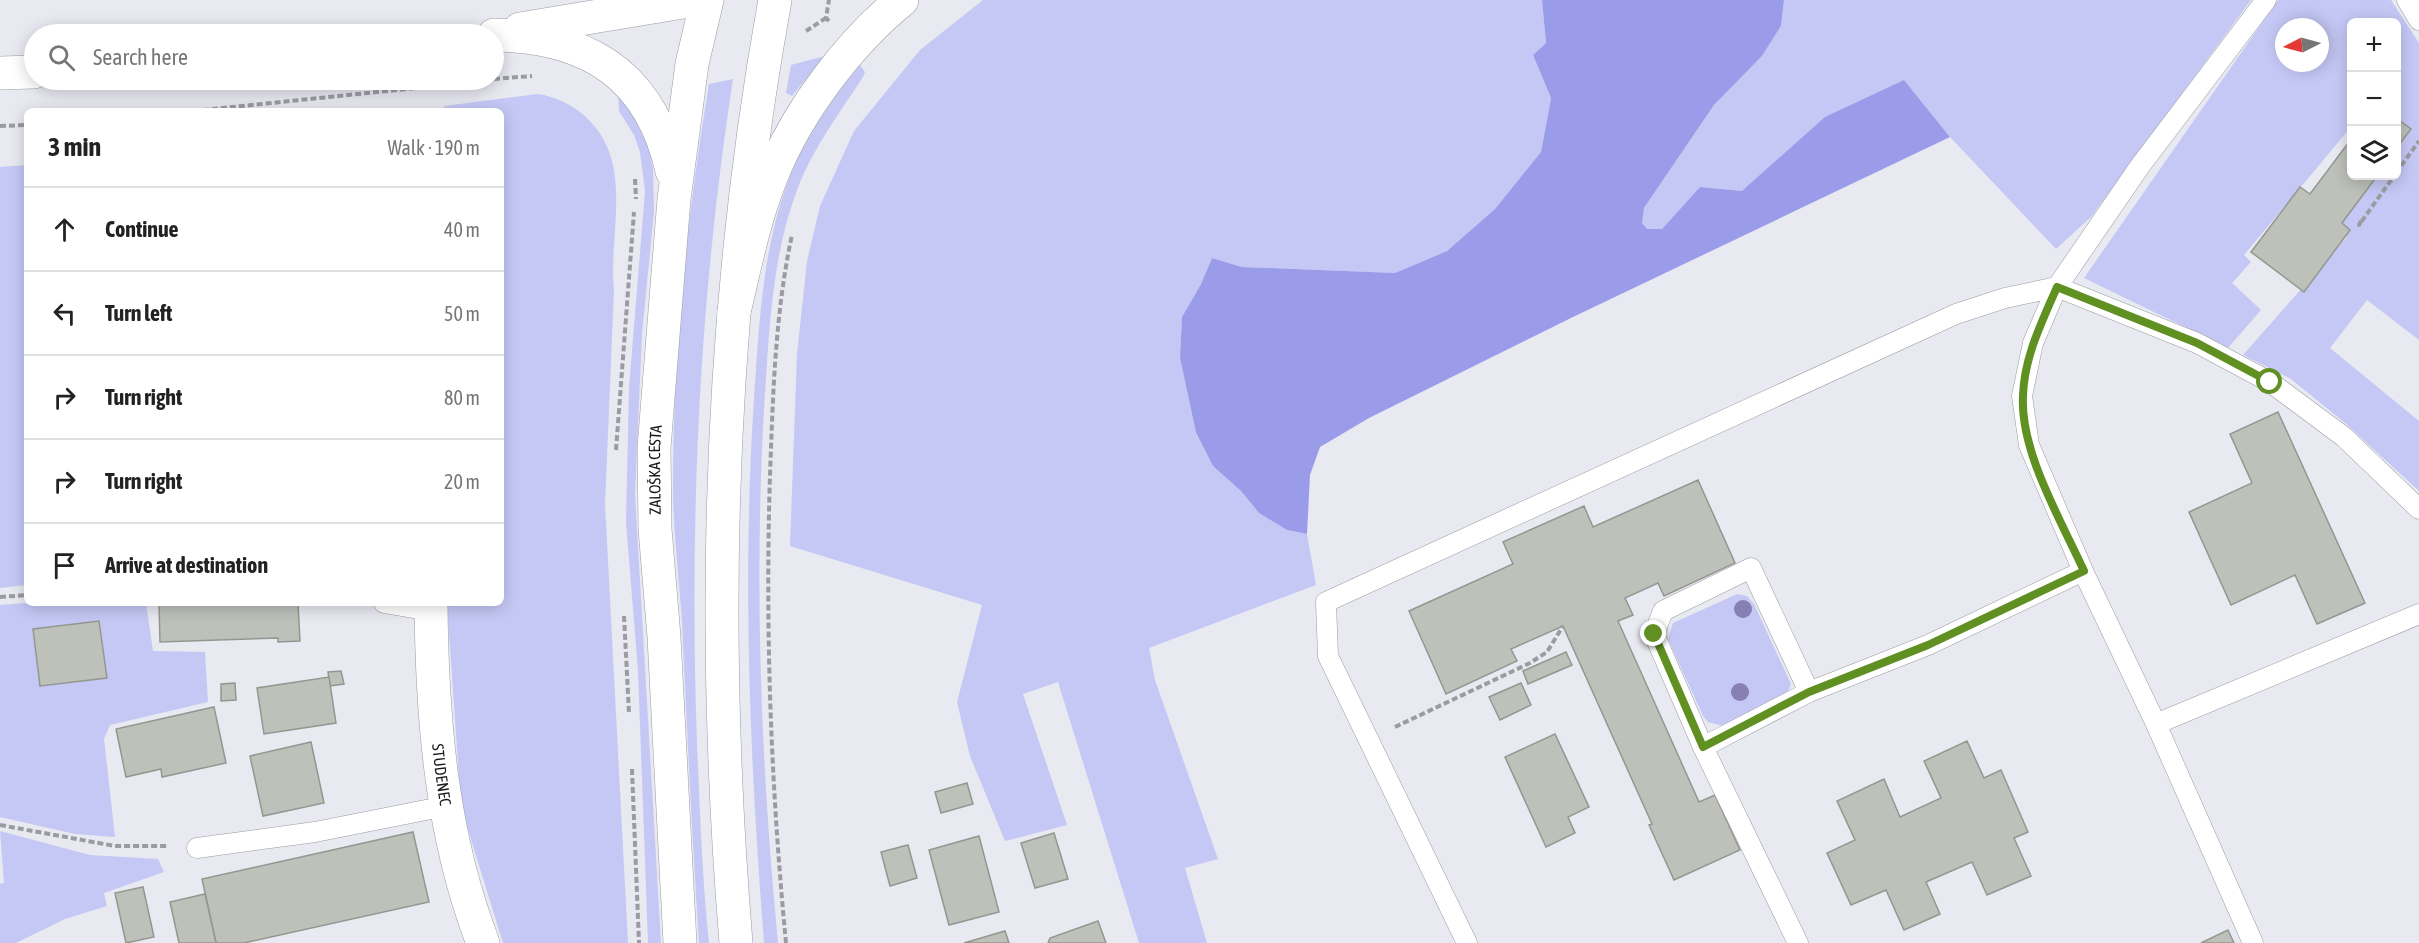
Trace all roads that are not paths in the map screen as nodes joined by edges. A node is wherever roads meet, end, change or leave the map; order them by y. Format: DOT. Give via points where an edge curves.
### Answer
graph roads {
  1 [pos="695,0"];
  2 [pos="707,0"];
  3 [pos="775,0"];
  4 [pos="902,0"];
  5 [pos="2266,0"];
  6 [pos="2407,0"];
  7 [pos="2419,20"];
  8 [pos="504,30"];
  9 [pos="504,35"];
  10 [pos="24,72"];
  11 [pos="0,73"];
  12 [pos="674,199"];
  13 [pos="2057,287"];
  14 [pos="734,312"];
  15 [pos="2419,509"];
  16 [pos="2084,571"];
  17 [pos="431,607"];
  18 [pos="2419,614"];
  19 [pos="1809,692"];
  20 [pos="2156,724"];
  21 [pos="1703,747"];
  22 [pos="446,806"];
  23 [pos="197,848"];
  24 [pos="483,943"];
  25 [pos="680,943"];
  26 [pos="736,943"];
  27 [pos="1467,943"];
  28 [pos="1798,943"];
  29 [pos="2253,943"];
  1 -- 8 [label="main road"];
  2 -- 12 [label="main road, ZALOŠKA CESTA" via="692,64"];
  3 -- 14 [label="main road" via="744,205"];
  4 -- 14 [label="main road" via="854,46 782,153 764,197"];
  5 -- 13 [label="lane" via="2140,166"];
  6 -- 7 [label="lane"];
  9 -- 12 [label="main road" via="565,46 602,61 620,74 644,102 661,132 672,172"];
  10 -- 11 [label="main road"];
  12 -- 25 [label="main road, ZALOŠKA CESTA" via="659,357 654,466"];
  13 -- 15 [label="lane" via="2197,343 2270,382 2344,437"];
  13 -- 16 [label="lane" via="2033,342 2022,396 2029,445"];
  13 -- 27 [label="lane" via="1956,314 1326,602 1328,656"];
  14 -- 26 [label="main road" via="723,465 720,580 723,725"];
  16 -- 19 [label="lane" via="1928,645"];
  16 -- 20 [label="lane"];
  17 -- 22 [label="main road, STUDENEC" via="438,757"];
  18 -- 20 [label="lane"];
  19 -- 21 [label="lane"];
  19 -- 21 [label="lane" via="1751,568 1663,611 1654,634"];
  20 -- 29 [label="lane"];
  21 -- 28 [label="lane"];
  22 -- 23 [label="lane" via="315,832"];
  22 -- 24 [label="main road, STUDENEC" via="461,876"];
}
